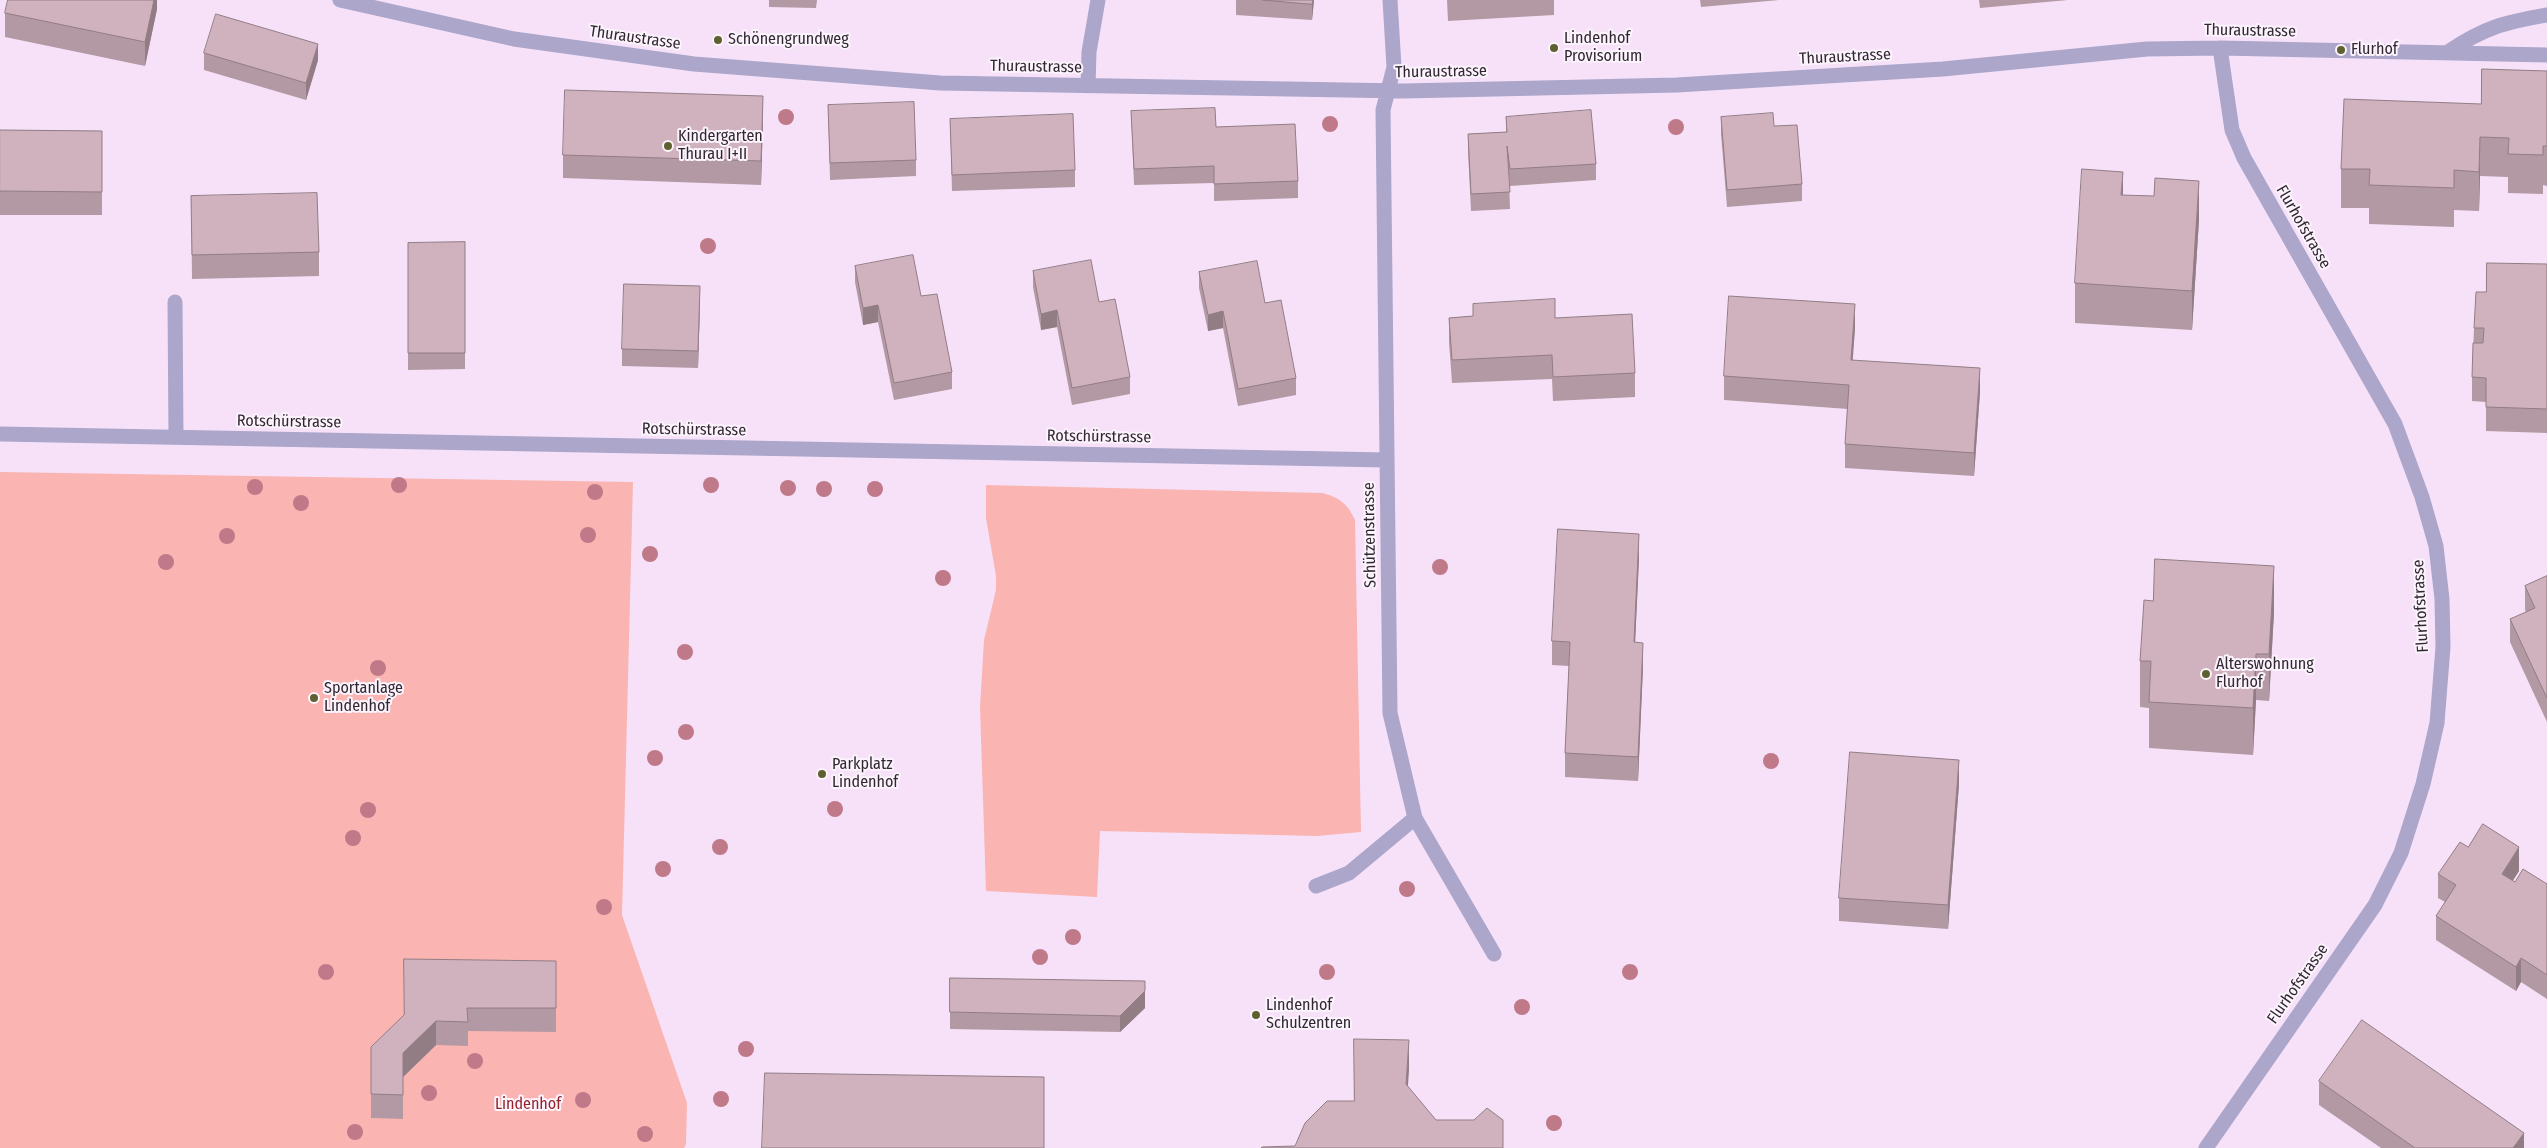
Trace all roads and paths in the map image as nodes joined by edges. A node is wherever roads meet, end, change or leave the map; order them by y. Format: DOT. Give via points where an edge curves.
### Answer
graph roads {
  1 [pos="1098,0"];
  2 [pos="1390,0"];
  3 [pos="348,1"];
  4 [pos="2547,15"];
  5 [pos="2220,48"];
  6 [pos="2448,52"];
  7 [pos="2547,55"];
  8 [pos="1088,86"];
  9 [pos="1388,91"];
  10 [pos="175,302"];
  11 [pos="0,434"];
  12 [pos="176,437"];
  13 [pos="1387,460"];
  14 [pos="1415,818"];
  15 [pos="1316,886"];
  16 [pos="1494,954"];
  17 [pos="2206,1148"];
  1 -- 8 [label="street" via="1089,52"];
  2 -- 9 [label="street, Schützenstrasse" via="1394,66"];
  3 -- 8 [label="street, Thuraustrasse" via="514,38 694,64 940,83"];
  4 -- 6 [label="street" via="2502,23 2474,35"];
  5 -- 6 [label="street, Thuraustrasse"];
  5 -- 9 [label="street, Thuraustrasse" via="2147,49 1943,69 1687,84"];
  5 -- 17 [label="street, Flurhofstrasse" via="2232,130 2244,158 2395,424 2436,546 2443,647 2437,722 2423,784 2401,853 2375,905"];
  6 -- 7 [label="street, Thuraustrasse"];
  8 -- 9 [label="street, Thuraustrasse"];
  9 -- 13 [label="street, Schützenstrasse" via="1383,110"];
  10 -- 12 [label="street"];
  11 -- 12 [label="street, Rotschürstrasse"];
  12 -- 13 [label="street, Rotschürstrasse"];
  13 -- 14 [label="street, Schützenstrasse" via="1390,713"];
  14 -- 15 [label="street" via="1349,873"];
  14 -- 16 [label="street, Schützenstrasse"];
}
